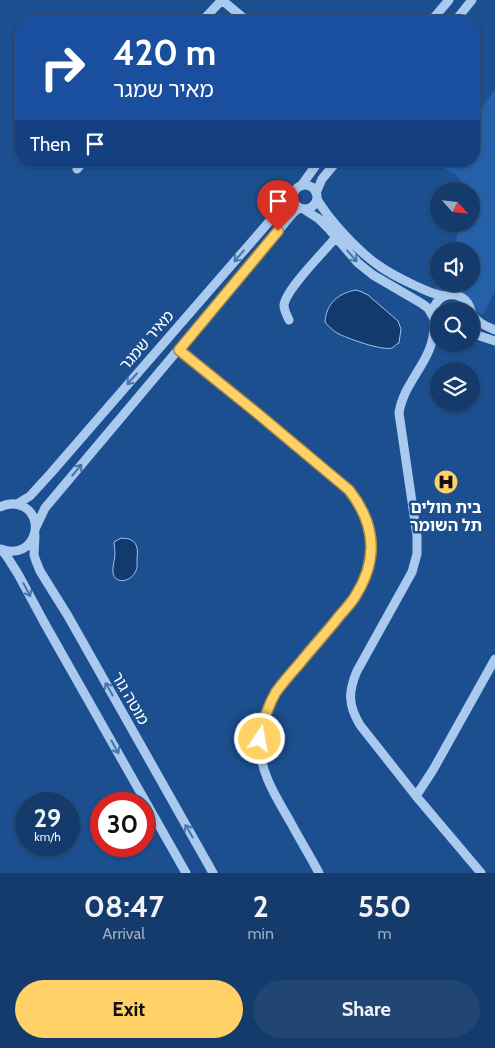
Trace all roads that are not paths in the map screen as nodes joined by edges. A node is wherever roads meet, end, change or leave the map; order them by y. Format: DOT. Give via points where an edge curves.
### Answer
graph roads {
  1 [pos="222,0"];
  2 [pos="472,0"];
  3 [pos="446,3"];
  4 [pos="208,15"];
  5 [pos="240,15"];
  6 [pos="436,15"];
  7 [pos="453,15"];
  8 [pos="460,15"];
  9 [pos="314,167"];
  10 [pos="332,167"];
  11 [pos="301,186"];
  12 [pos="294,193"];
  13 [pos="317,196"];
  14 [pos="302,209"];
  15 [pos="336,238"];
  16 [pos="445,296"];
  17 [pos="436,302"];
  18 [pos="466,302"];
  19 [pos="430,312"];
  20 [pos="289,320"];
  21 [pos="480,322"];
  22 [pos="495,330"];
  23 [pos="480,336"];
  24 [pos="495,341"];
  25 [pos="430,349"];
  26 [pos="179,350"];
  27 [pos="431,352"];
  28 [pos="428,355"];
  29 [pos="0,498"];
  30 [pos="14,504"];
  31 [pos="0,507"];
  32 [pos="35,531"];
  33 [pos="0,549"];
  34 [pos="495,659"];
  35 [pos="416,796"];
  36 [pos="186,873"];
  37 [pos="213,873"];
  38 [pos="319,873"];
  39 [pos="481,873"];
  1 -- 4 [label="street"];
  1 -- 5 [label="street"];
  2 -- 8 [label="street"];
  3 -- 6 [label="street"];
  3 -- 7 [label="street"];
  9 -- 11 [label="street"];
  10 -- 13 [label="street" via="322,179"];
  11 -- 12 [label="street"];
  11 -- 13 [label="street" via="312,187"];
  12 -- 14 [label="street" via="294,204"];
  12 -- 30 [label="street, מאיר שמגר, one-way" via="51,473 30,496"];
  13 -- 14 [label="street" via="313,207"];
  13 -- 16 [label="street" via="328,216 376,264 429,292"];
  14 -- 15 [label="street" via="319,219"];
  14 -- 26 [label="street, מאיר שמגר" via="288,219"];
  15 -- 19 [label="street, one-way" via="373,275 421,303"];
  15 -- 20 [label="street" via="288,295 284,311"];
  16 -- 17 [label="street"];
  16 -- 18 [label="street" via="456,295"];
  21 -- 22 [label="street"];
  23 -- 24 [label="street"];
  25 -- 28 [label="street"];
  32 -- 26 [label="street, מאיר שמגר, one-way" via="46,508"];
  26 -- 38 [label="street" via="349,490 366,517 371,546 364,581 355,597 276,692 260,739 261,757 272,790"];
  27 -- 28 [label="street"];
  28 -- 35 [label="street" via="400,406 417,536 415,564 357,671 350,695 354,716"];
  29 -- 30 [label="street"];
  30 -- 31 [label="street"];
  30 -- 32 [label="street" via="30,512"];
  32 -- 33 [label="street" via="31,543 25,548 9,552"];
  37 -- 32 [label="street, מוטה גור, one-way" via="40,571 34,555"];
  33 -- 36 [label="street, one-way" via="18,574"];
  34 -- 35 [label="street"];
  35 -- 39 [label="street"];
}
